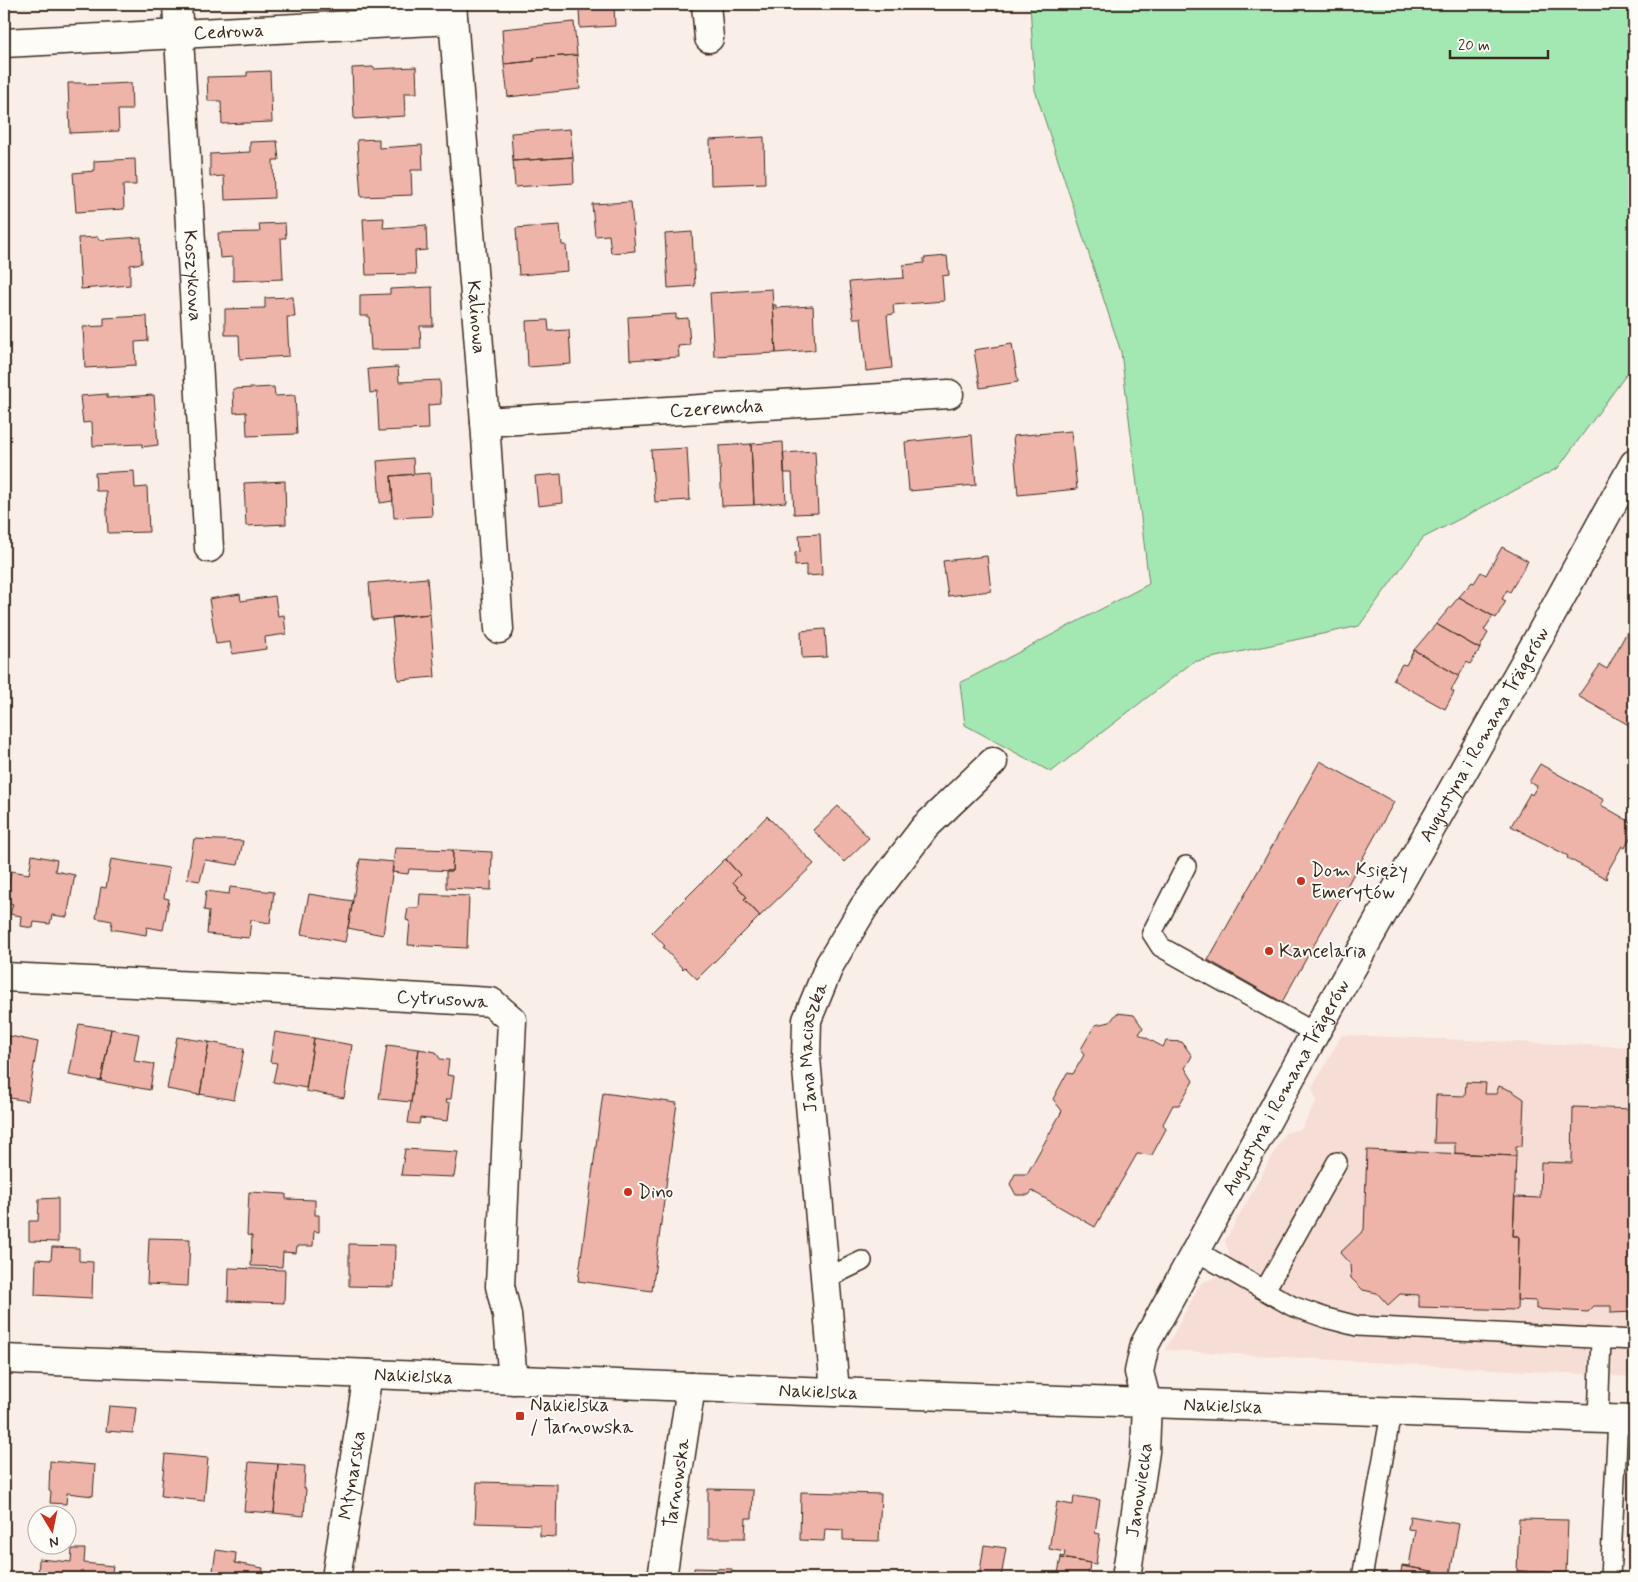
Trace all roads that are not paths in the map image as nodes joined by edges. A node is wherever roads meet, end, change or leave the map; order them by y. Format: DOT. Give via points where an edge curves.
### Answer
graph roads {
  1 [pos="177,4"];
  2 [pos="706,4"];
  3 [pos="453,12"];
  4 [pos="179,34"];
  5 [pos="709,38"];
  6 [pos="4,43"];
  7 [pos="949,394"];
  8 [pos="485,422"];
  9 [pos="1634,464"];
  10 [pos="209,548"];
  11 [pos="499,629"];
  12 [pos="992,762"];
  13 [pos="1186,866"];
  14 [pos="4,977"];
  15 [pos="1315,1033"];
  16 [pos="1337,1162"];
  17 [pos="1196,1251"];
  18 [pos="862,1261"];
  19 [pos="825,1279"];
  20 [pos="1265,1290"];
  21 [pos="1601,1339"];
  22 [pos="1634,1340"];
  23 [pos="4,1359"];
  24 [pos="368,1374"];
  25 [pos="513,1380"];
  26 [pos="692,1387"];
  27 [pos="835,1391"];
  28 [pos="1147,1403"];
  29 [pos="1391,1413"];
  30 [pos="1617,1420"];
  31 [pos="336,1578"];
  32 [pos="662,1578"];
  33 [pos="1126,1578"];
  34 [pos="1362,1578"];
  35 [pos="1610,1578"];
  1 -- 4 [label="street, Koszykowa"];
  2 -- 5 [label="street"];
  3 -- 4 [label="street, Cedrowa"];
  3 -- 8 [label="street, Kalinowa"];
  4 -- 6 [label="street, Cedrowa"];
  4 -- 10 [label="street, Koszykowa"];
  7 -- 8 [label="street, Czeremcha"];
  8 -- 11 [label="street, Kalinowa"];
  9 -- 15 [label="street, Augustyna i Romana Trägerów"];
  12 -- 19 [label="street, Jana Maciaszka" via="925,827 864,907 830,964 808,1020 806,1058"];
  13 -- 15 [label="lane" via="1152,933 1161,947"];
  14 -- 25 [label="street, Cytrusowa" via="491,1002 512,1020 500,1286 507,1315"];
  15 -- 17 [label="street, Augustyna i Romana Trägerów"];
  16 -- 20 [label="lane"];
  17 -- 20 [label="lane"];
  17 -- 28 [label="street, Augustyna i Romana Trägerów" via="1142,1351 1139,1372"];
  18 -- 19 [label="lane"];
  19 -- 27 [label="street, Jana Maciaszka"];
  20 -- 21 [label="lane" via="1292,1306 1357,1326"];
  21 -- 22 [label="lane"];
  21 -- 30 [label="lane"];
  23 -- 24 [label="street, Nakielska"];
  24 -- 25 [label="street, Nakielska"];
  24 -- 31 [label="street, Młynarska"];
  25 -- 26 [label="street, Nakielska"];
  26 -- 27 [label="street, Nakielska"];
  26 -- 32 [label="street, Tarnowska"];
  27 -- 28 [label="street, Nakielska"];
  28 -- 29 [label="street, Nakielska"];
  28 -- 33 [label="street, Janowiecka" via="1145,1452"];
  29 -- 30 [label="street, Nakielska"];
  29 -- 34 [label="lane"];
  30 -- 35 [label="lane"];
}
